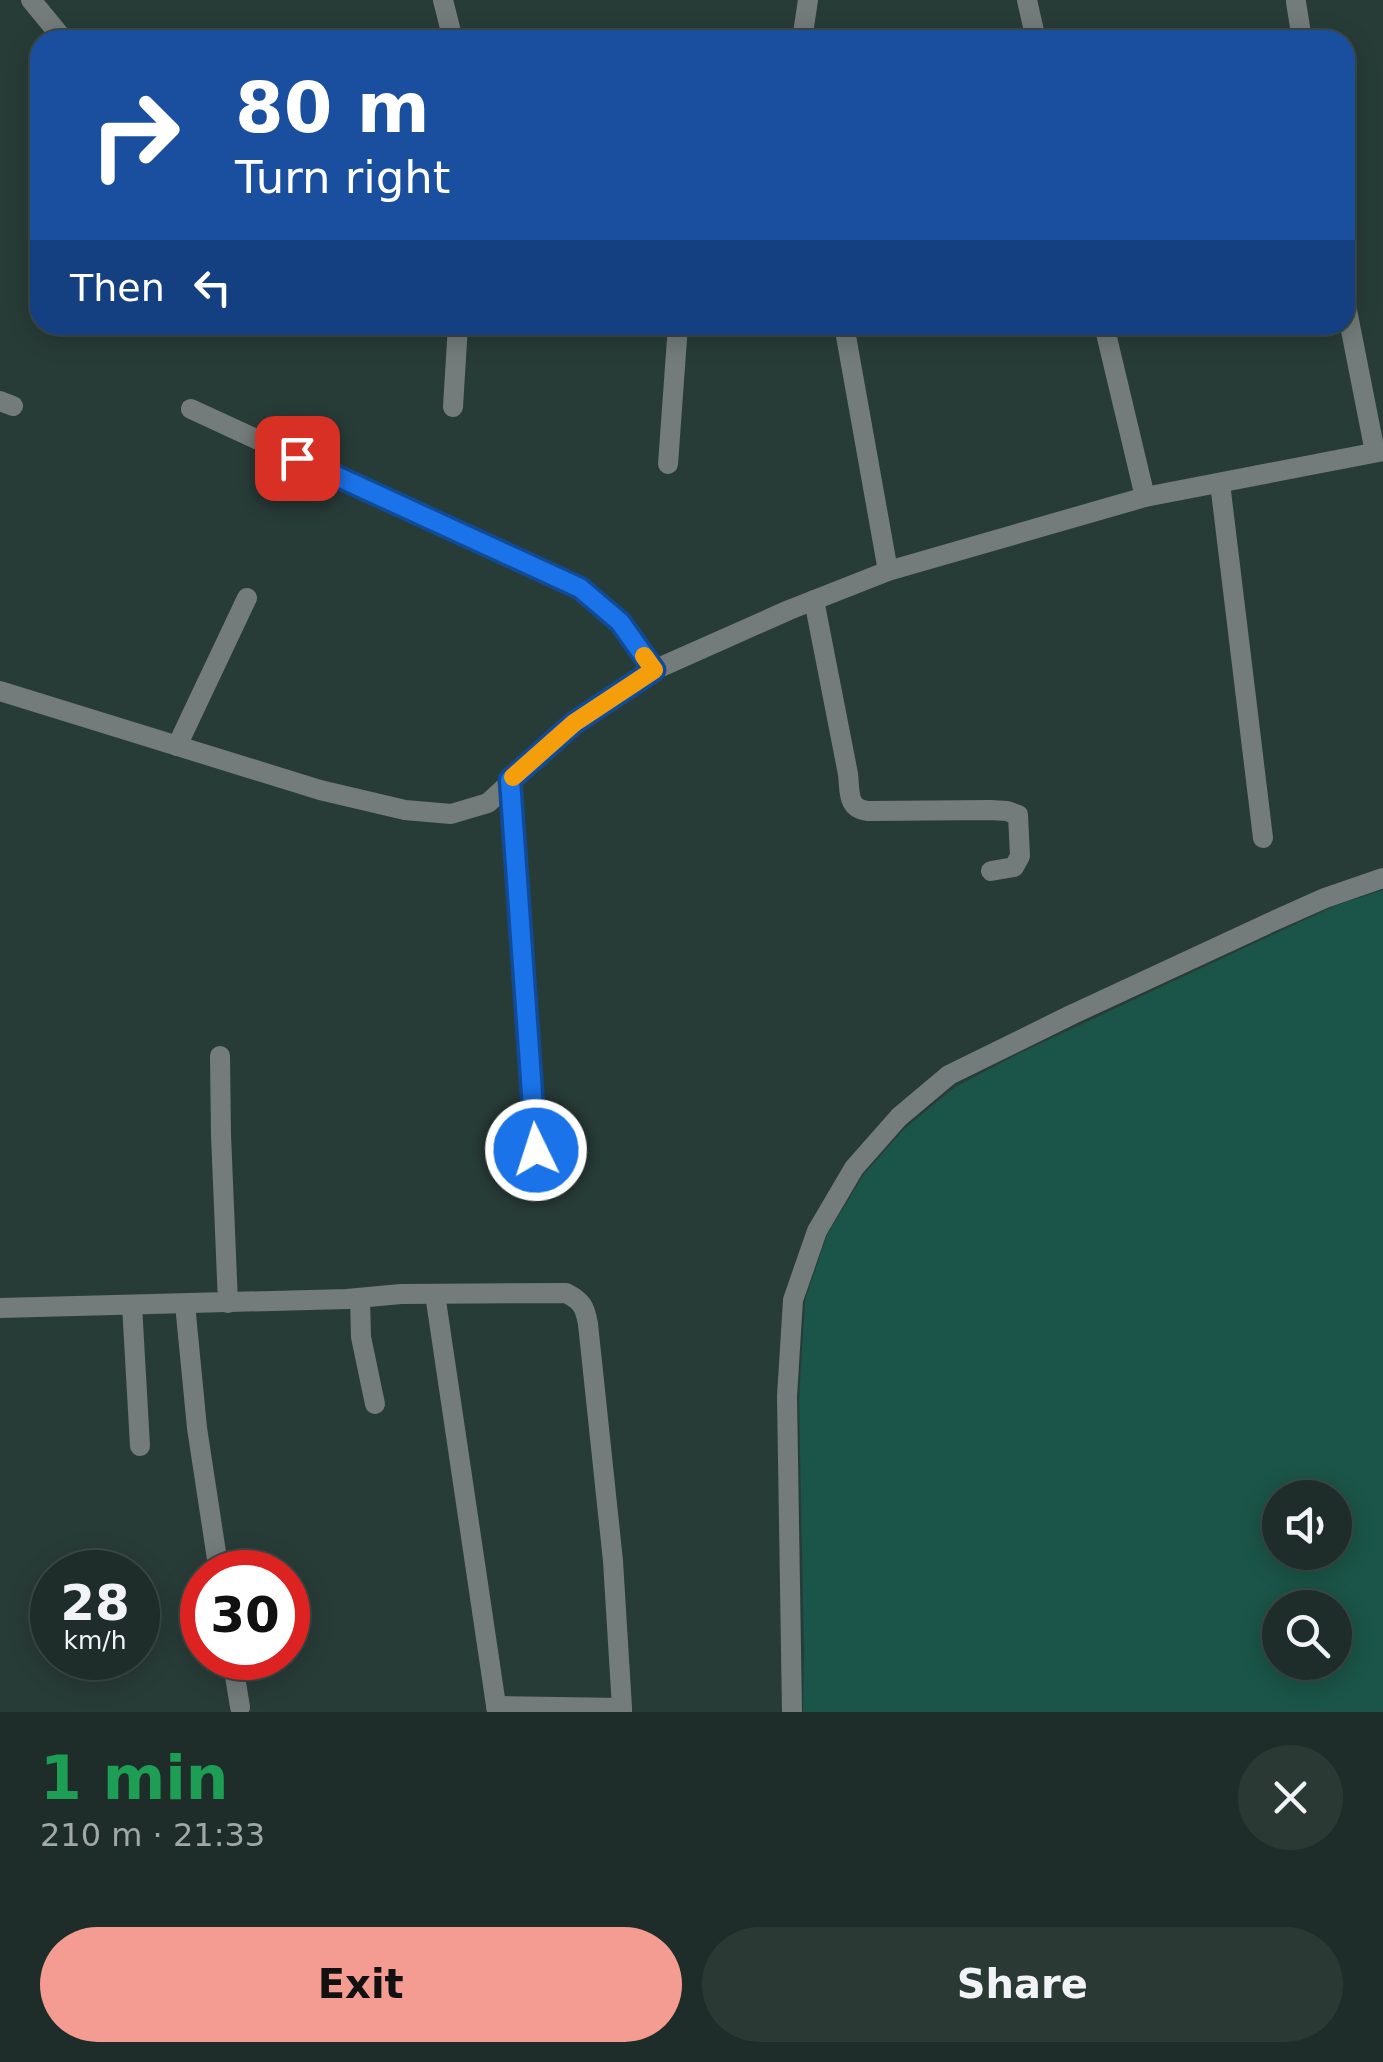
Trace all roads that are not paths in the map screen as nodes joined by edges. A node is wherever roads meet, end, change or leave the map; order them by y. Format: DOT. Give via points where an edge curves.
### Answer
graph roads {
  1 [pos="31,0"];
  2 [pos="443,0"];
  3 [pos="808,0"];
  4 [pos="1027,0"];
  5 [pos="1296,2"];
  6 [pos="56,30"];
  7 [pos="450,30"];
  8 [pos="804,30"];
  9 [pos="1034,30"];
  10 [pos="1300,30"];
  11 [pos="457,335"];
  12 [pos="677,335"];
  13 [pos="846,335"];
  14 [pos="1106,335"];
  15 [pos="1353,335"];
  16 [pos="452,408"];
  17 [pos="191,409"];
  18 [pos="1379,451"];
  19 [pos="668,464"];
  20 [pos="1220,483"];
  21 [pos="1145,497"];
  22 [pos="888,571"];
  23 [pos="247,598"];
  24 [pos="814,600"];
  25 [pos="654,670"];
  26 [pos="0,691"];
  27 [pos="177,746"];
  28 [pos="510,780"];
  29 [pos="1263,838"];
  30 [pos="992,871"];
  31 [pos="1383,878"];
  32 [pos="220,1056"];
  33 [pos="536,1150"];
  34 [pos="435,1294"];
  35 [pos="360,1298"];
  36 [pos="228,1303"];
  37 [pos="184,1304"];
  38 [pos="132,1305"];
  39 [pos="0,1308"];
  40 [pos="375,1404"];
  41 [pos="140,1446"];
  42 [pos="216,1550"];
  43 [pos="236,1680"];
  44 [pos="240,1707"];
  45 [pos="496,1709"];
  46 [pos="622,1710"];
  47 [pos="792,1712"];
  1 -- 6 [label="street"];
  2 -- 7 [label="street"];
  3 -- 8 [label="street"];
  4 -- 9 [label="street"];
  5 -- 10 [label="street"];
  11 -- 16 [label="street"];
  12 -- 19 [label="street"];
  13 -- 22 [label="street"];
  14 -- 21 [label="street"];
  15 -- 18 [label="street"];
  17 -- 25 [label="street" via="580,588 620,622"];
  18 -- 20 [label="street"];
  20 -- 21 [label="street"];
  20 -- 29 [label="street"];
  21 -- 22 [label="street"];
  22 -- 24 [label="street"];
  23 -- 27 [label="street"];
  24 -- 25 [label="street"];
  24 -- 30 [label="street" via="851,803 868,811 1018,815 1020,856 1014,867"];
  25 -- 28 [label="street" via="574,723"];
  26 -- 27 [label="street"];
  27 -- 28 [label="street" via="405,810 451,814 488,802"];
  28 -- 33 [label="street"];
  31 -- 47 [label="street" via="1269,922 949,1075 854,1168 817,1231 793,1300 787,1396"];
  32 -- 36 [label="street"];
  34 -- 35 [label="street"];
  34 -- 45 [label="street"];
  34 -- 46 [label="street" via="566,1293 585,1308"];
  35 -- 36 [label="street"];
  35 -- 40 [label="street" via="360,1337"];
  36 -- 37 [label="street"];
  37 -- 38 [label="street"];
  37 -- 42 [label="street"];
  38 -- 39 [label="street"];
  38 -- 41 [label="street"];
  43 -- 44 [label="street"];
  45 -- 46 [label="street"];
}
